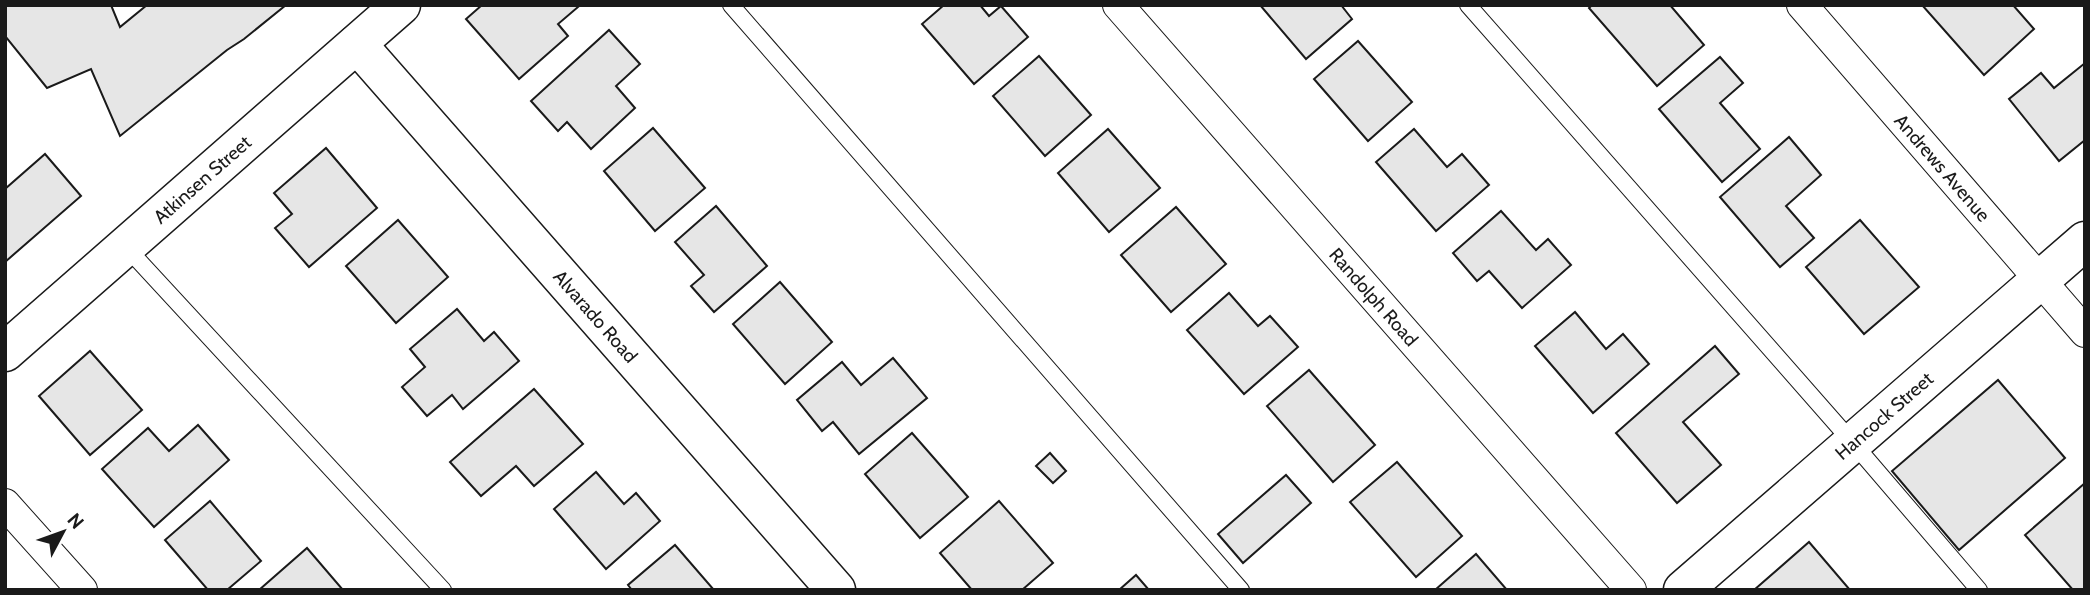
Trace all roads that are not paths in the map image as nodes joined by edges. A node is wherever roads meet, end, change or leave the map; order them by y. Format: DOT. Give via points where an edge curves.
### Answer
graph roads {
  1 [pos="401,5"];
  2 [pos="731,5"];
  3 [pos="1118,5"];
  4 [pos="1468,5"];
  5 [pos="1802,5"];
  6 [pos="357,44"];
  7 [pos="2085,241"];
  8 [pos="126,247"];
  9 [pos="2040,280"];
  10 [pos="2085,332"];
  11 [pos="5,352"];
  12 [pos="1853,443"];
  13 [pos="5,504"];
  14 [pos="82,590"];
  15 [pos="443,590"];
  16 [pos="836,590"];
  17 [pos="1241,590"];
  18 [pos="1631,590"];
  19 [pos="1683,590"];
  20 [pos="1979,590"];
  1 -- 6 [label="street, Atkinsen Street"];
  2 -- 17 [label="lane"];
  3 -- 18 [label="street, Randolph Road"];
  4 -- 12 [label="lane"];
  5 -- 9 [label="street, Andrews Avenue"];
  6 -- 8 [label="street, Atkinsen Street"];
  6 -- 16 [label="street, Alvarado Road"];
  7 -- 9 [label="street, Hancock Street"];
  8 -- 11 [label="street, Atkinsen Street"];
  8 -- 15 [label="lane"];
  9 -- 10 [label="street, Andrews Avenue"];
  9 -- 12 [label="street, Hancock Street"];
  12 -- 19 [label="street, Hancock Street"];
  12 -- 20 [label="lane"];
  13 -- 14 [label="street"];
}
